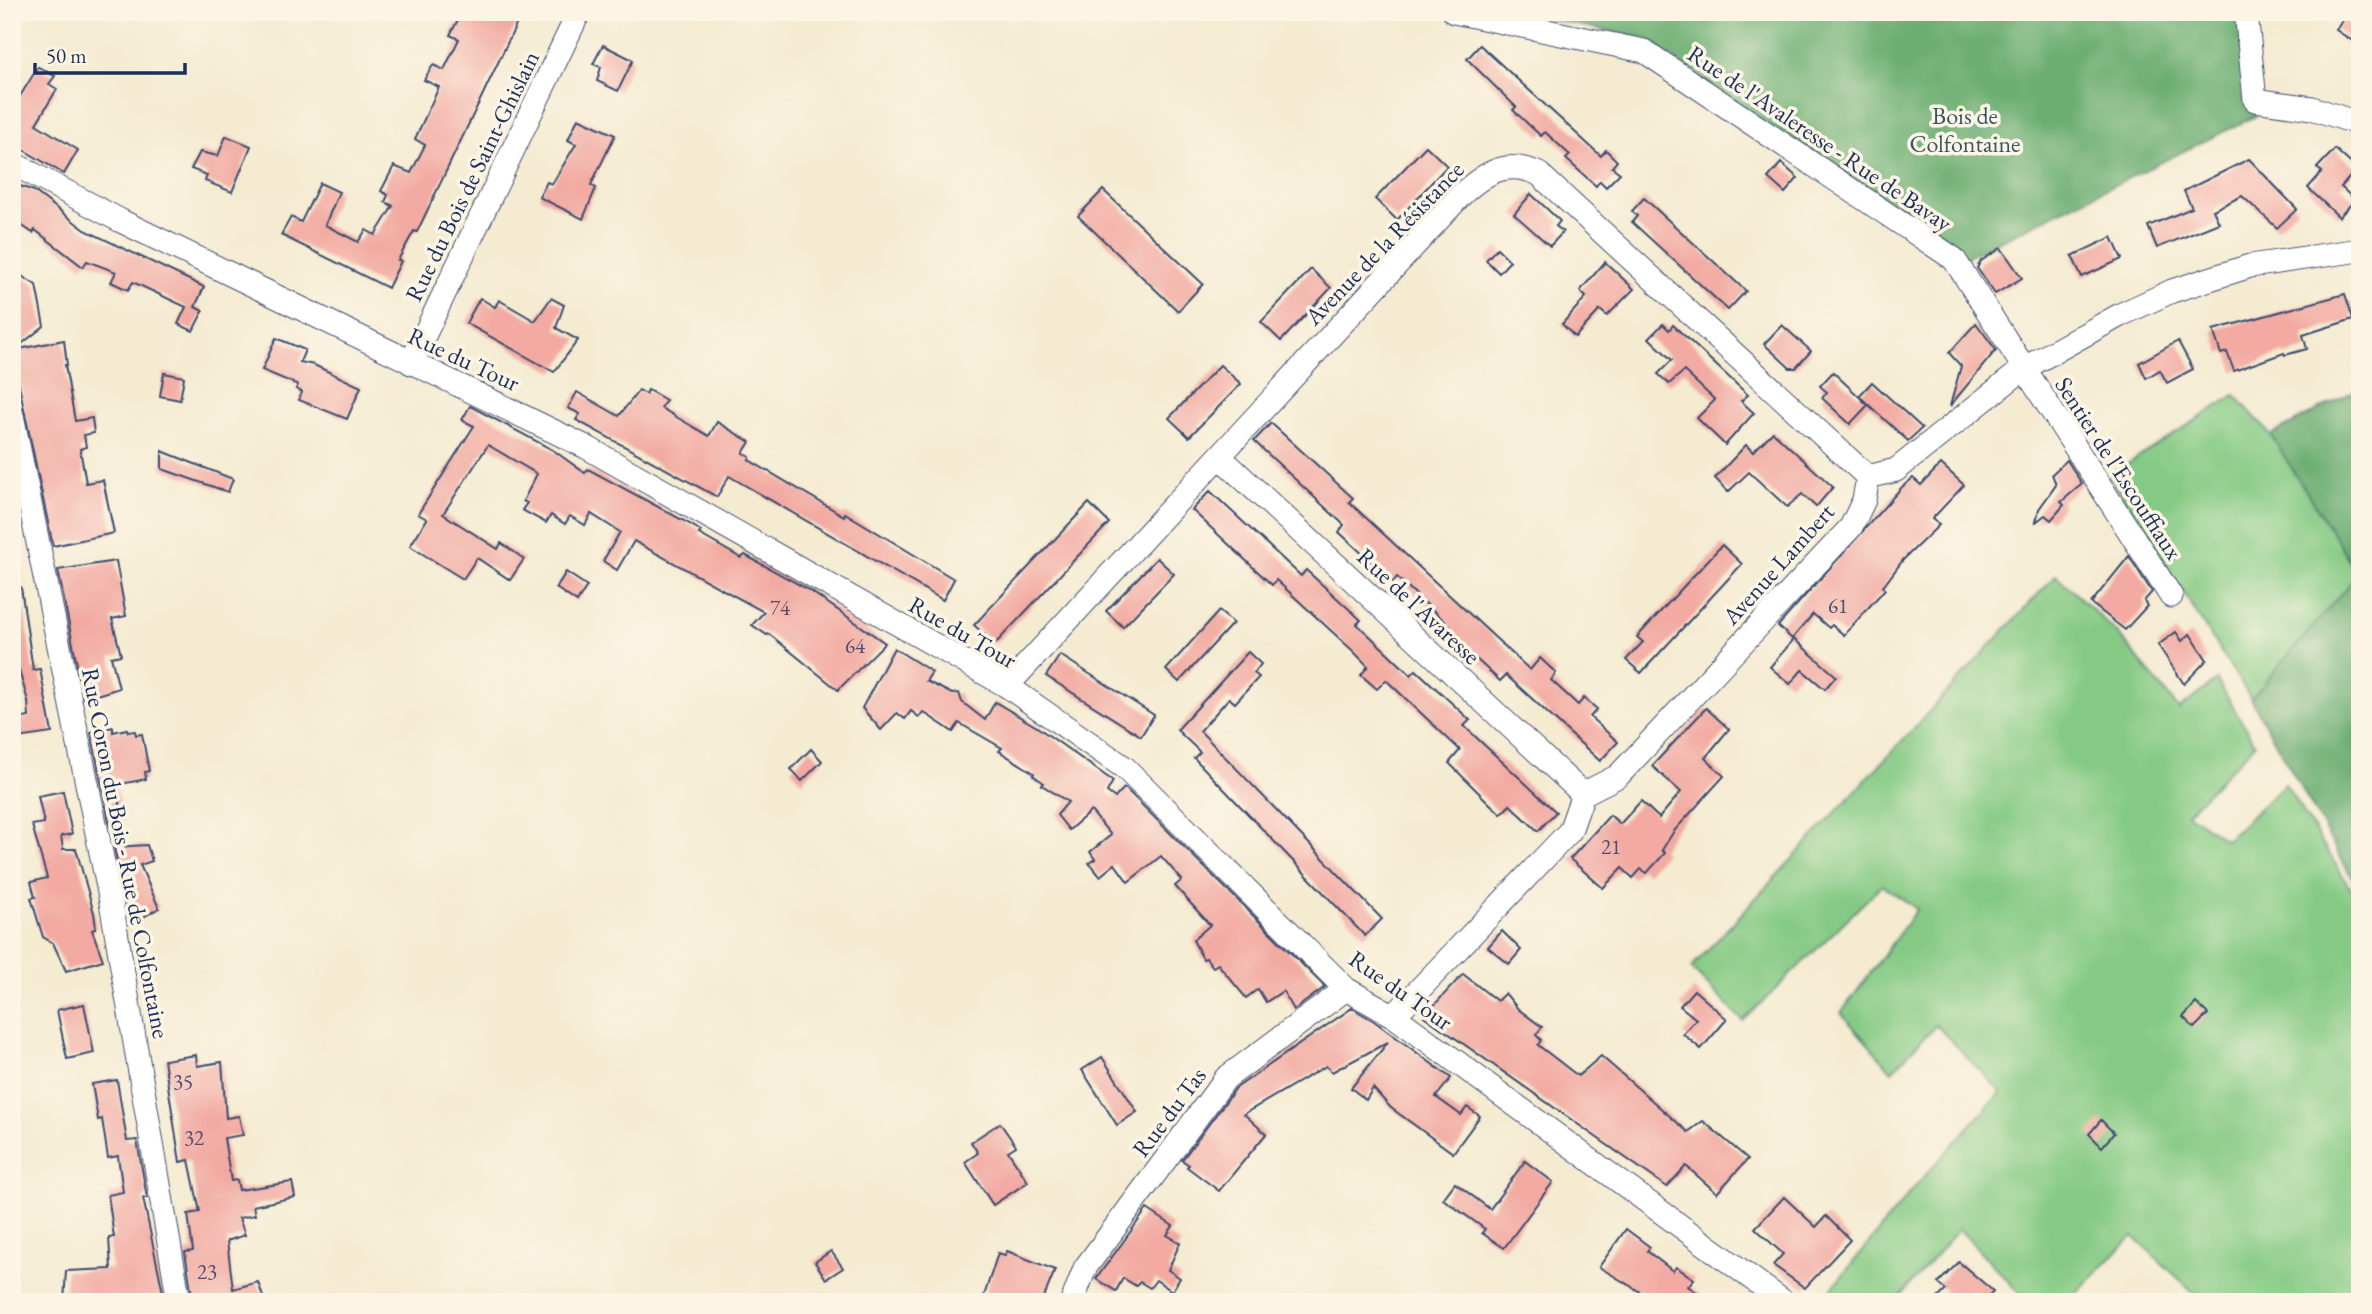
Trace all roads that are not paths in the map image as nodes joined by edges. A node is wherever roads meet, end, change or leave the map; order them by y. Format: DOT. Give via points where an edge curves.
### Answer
graph roads {
  1 [pos="579,12"];
  2 [pos="1454,12"];
  3 [pos="2246,12"];
  4 [pos="2360,124"];
  5 [pos="12,163"];
  6 [pos="2360,250"];
  7 [pos="1954,259"];
  8 [pos="411,363"];
  9 [pos="2024,369"];
  10 [pos="12,415"];
  11 [pos="1220,457"];
  12 [pos="1868,477"];
  13 [pos="2171,596"];
  14 [pos="1007,687"];
  15 [pos="1583,794"];
  16 [pos="1346,989"];
  17 [pos="1394,1016"];
  18 [pos="178,1302"];
  19 [pos="1072,1302"];
  20 [pos="1784,1302"];
  1 -- 8 [label="street, Rue du Bois de Saint-Ghislain"];
  2 -- 7 [label="street, Rue de l'Avaleresse - Rue de Bavay" via="1644,51"];
  3 -- 4 [label="street" via="2255,100 2312,108"];
  5 -- 8 [label="street, Rue du Tour"];
  6 -- 9 [label="street" via="2250,266 2172,291"];
  7 -- 9 [label="street, Sentier de l'Escouffiaux"];
  8 -- 14 [label="street, Rue du Tour" via="586,447"];
  9 -- 12 [label="street" via="1896,470"];
  9 -- 13 [label="street, Sentier de l'Escouffiaux"];
  10 -- 18 [label="street, Rue Coron du Bois - Rue de Colfontaine" via="111,902"];
  11 -- 12 [label="street, Avenue de la Résistance" via="1462,194 1482,177 1504,168 1523,167 1539,174"];
  11 -- 14 [label="street, Avenue de la Résistance"];
  11 -- 15 [label="street, Rue de l'Avaresse"];
  12 -- 15 [label="street, Avenue Lambert" via="1864,500 1851,527 1618,776"];
  14 -- 16 [label="street, Rue du Tour" via="1125,768"];
  15 -- 17 [label="street" via="1570,831"];
  16 -- 17 [label="street, Rue du Tour"];
  16 -- 19 [label="street, Rue du Tas" via="1226,1078 1085,1268"];
  17 -- 20 [label="street, Rue du Tour"];
}
